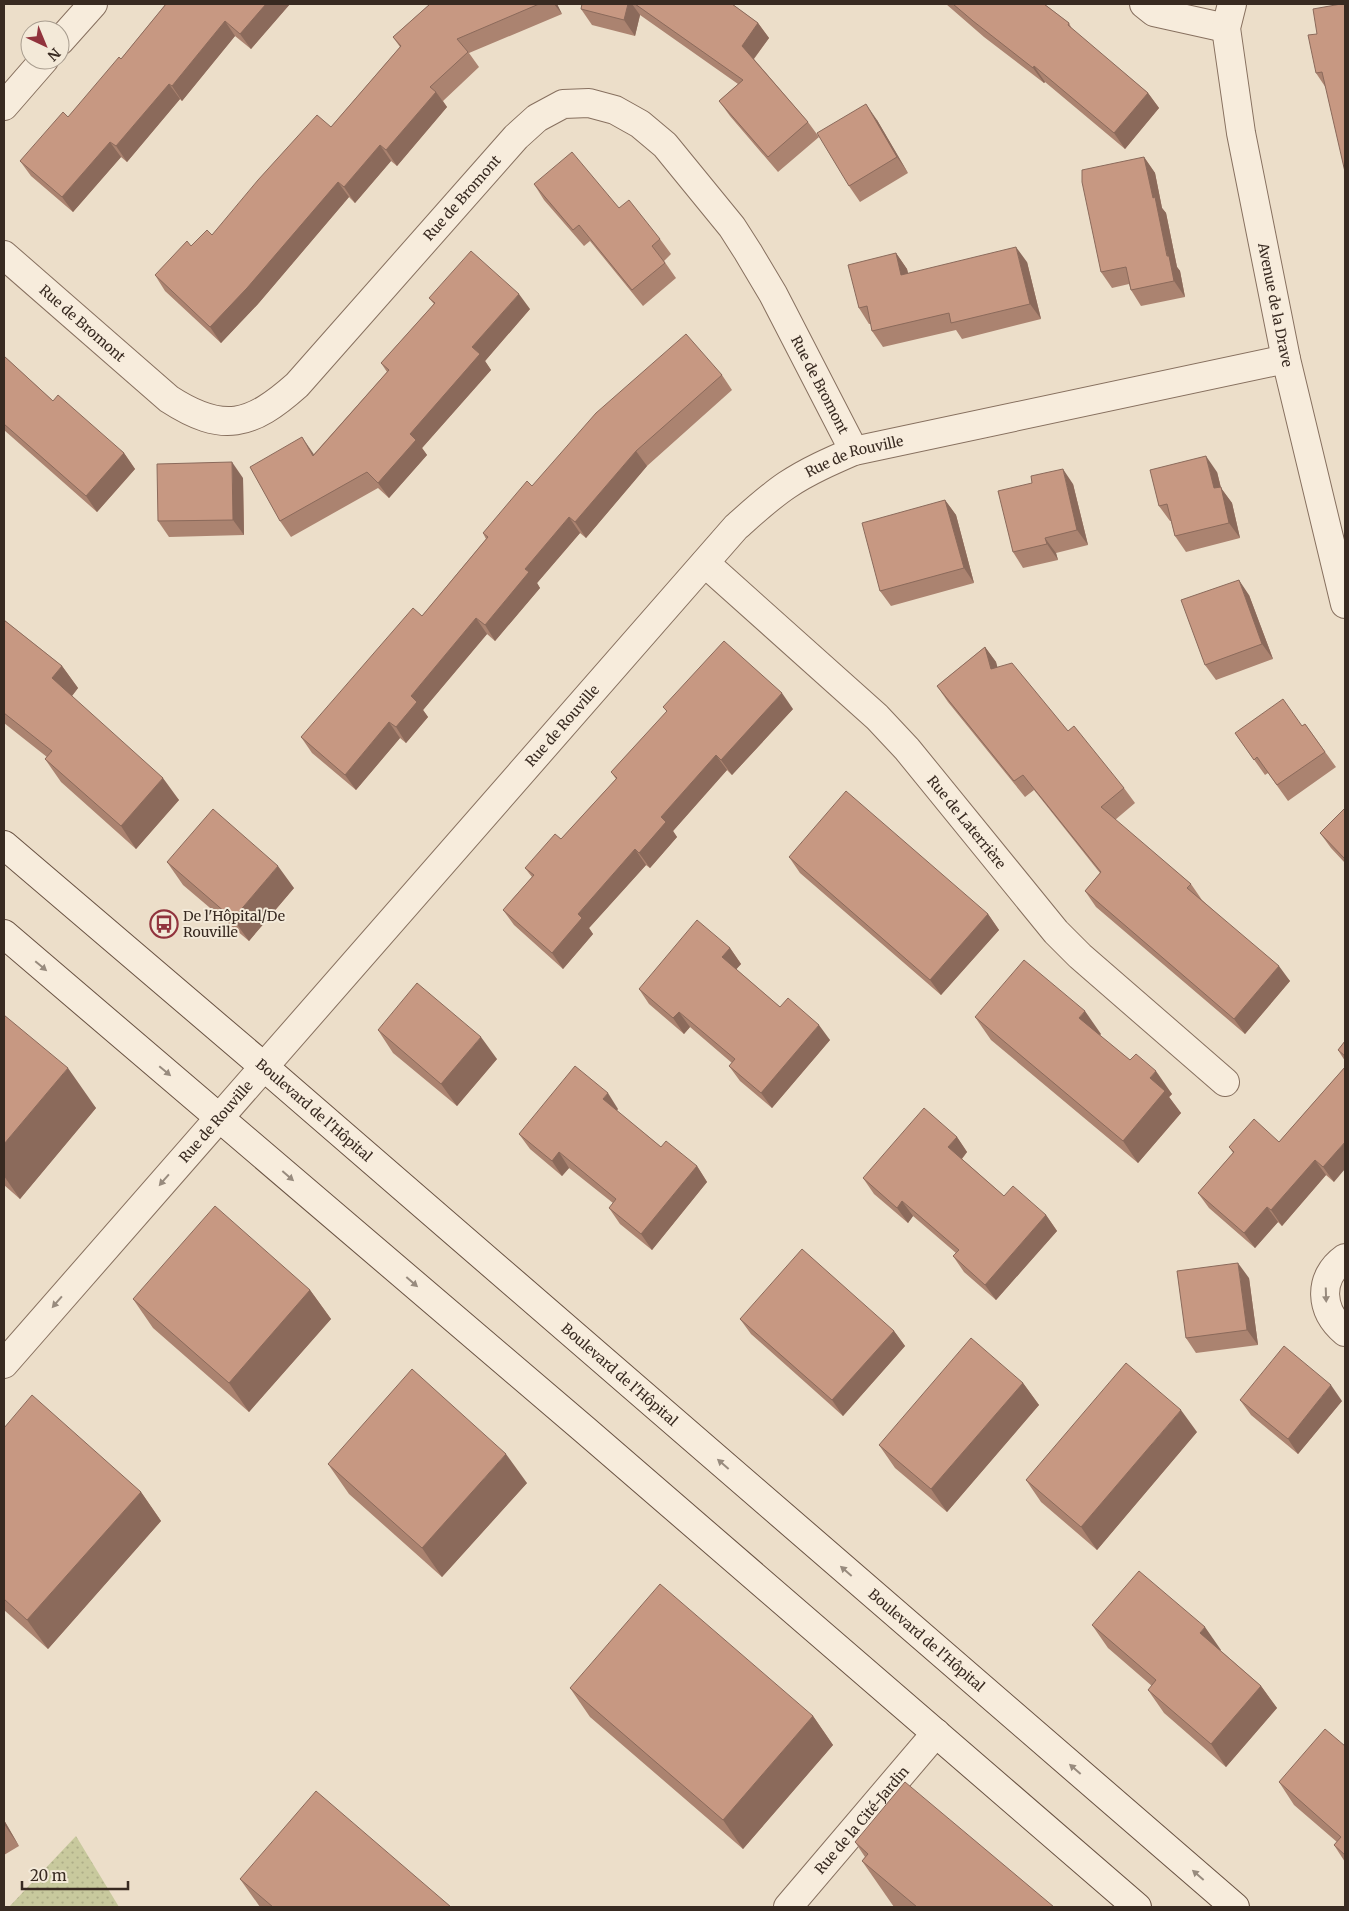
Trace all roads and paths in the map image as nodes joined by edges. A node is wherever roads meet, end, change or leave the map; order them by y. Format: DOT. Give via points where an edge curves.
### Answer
graph roads {
  1 [pos="93,4"];
  2 [pos="1144,4"];
  3 [pos="1229,16"];
  4 [pos="70,30"];
  5 [pos="35,70"];
  6 [pos="4,106"];
  7 [pos="4,255"];
  8 [pos="1286,359"];
  9 [pos="854,451"];
  10 [pos="705,563"];
  11 [pos="1345,604"];
  12 [pos="4,845"];
  13 [pos="4,934"];
  14 [pos="263,1066"];
  15 [pos="1225,1082"];
  16 [pos="219,1117"];
  17 [pos="1345,1258"];
  18 [pos="1345,1332"];
  19 [pos="4,1364"];
  20 [pos="936,1733"];
  21 [pos="788,1907"];
  22 [pos="1137,1907"];
  23 [pos="1234,1907"];
  1 -- 4 [label="street"];
  2 -- 3 [label="street" via="1154,12"];
  3 -- 8 [label="street, Avenue de la Drave" via="1242,133"];
  5 -- 6 [label="street"];
  7 -- 9 [label="street, Rue de Bromont" via="169,399 209,419 235,421 258,415 297,385 536,118 563,104 589,103 615,110 640,124 665,145 732,227 773,294"];
  8 -- 9 [label="street, Rue de Rouville"];
  8 -- 11 [label="street, Avenue de la Drave"];
  9 -- 10 [label="street, Rue de Rouville" via="788,484 736,527"];
  10 -- 14 [label="street, Rue de Rouville"];
  10 -- 15 [label="street, Rue de Laterrière" via="907,749 1056,932 1080,956"];
  12 -- 14 [label="street, Boulevard de l'Hôpital"];
  13 -- 16 [label="street, one-way"];
  14 -- 16 [label="street, Rue de Rouville"];
  23 -- 14 [label="street, Boulevard de l'Hôpital, one-way"];
  16 -- 19 [label="street, Rue de Rouville, one-way"];
  16 -- 20 [label="street, one-way"];
  17 -- 18 [label="street, one-way" via="1330,1272 1324,1293 1329,1312"];
  20 -- 21 [label="street, Rue de la Cité-Jardin"];
  20 -- 22 [label="street"];
}
